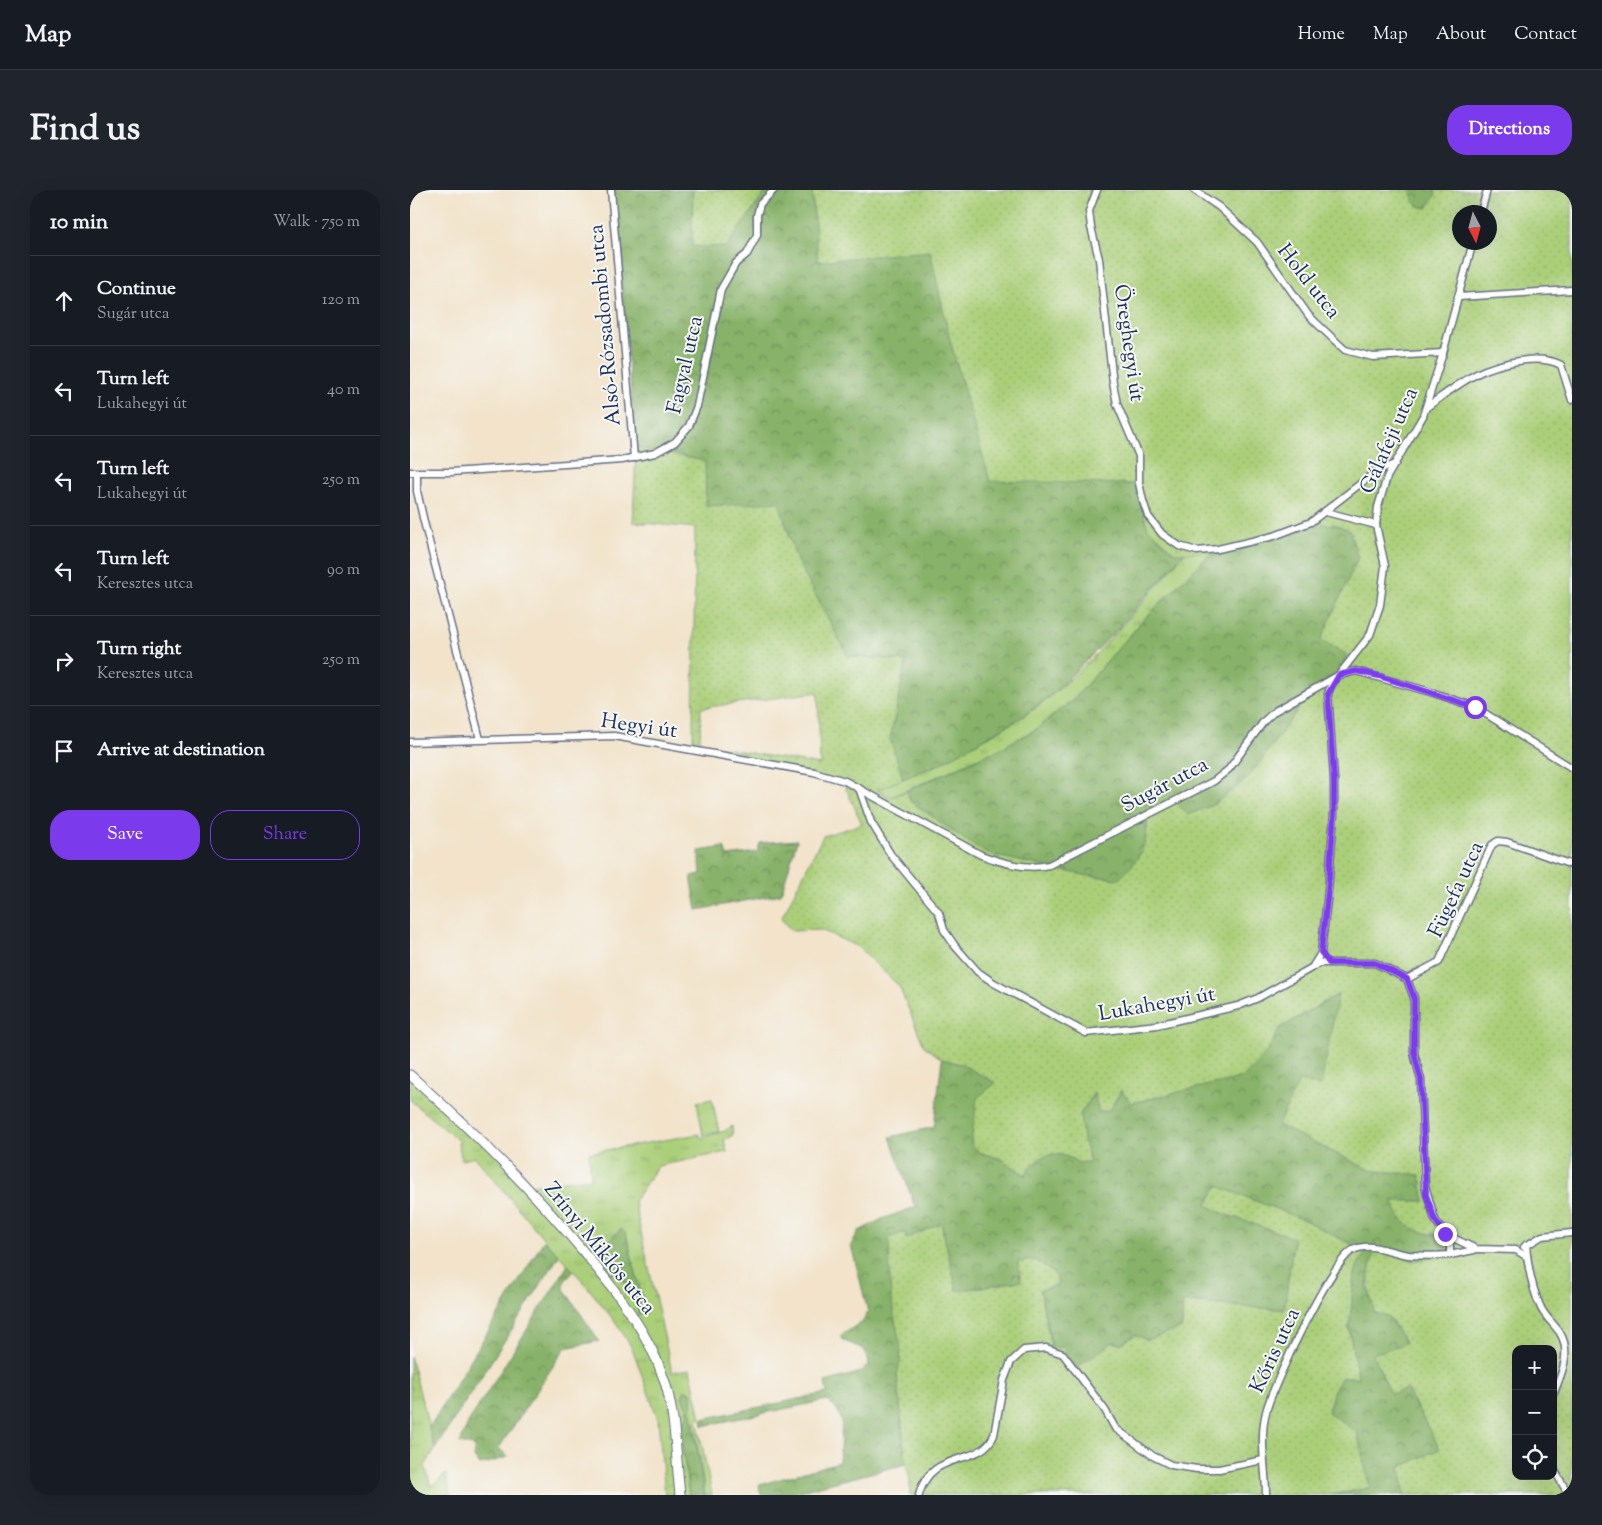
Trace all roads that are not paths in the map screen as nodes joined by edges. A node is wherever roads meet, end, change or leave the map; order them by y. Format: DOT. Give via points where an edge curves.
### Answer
graph roads {
  1 [pos="611,190"];
  2 [pos="774,190"];
  3 [pos="1096,190"];
  4 [pos="1194,190"];
  5 [pos="1487,190"];
  6 [pos="1483,205"];
  7 [pos="1471,250"];
  8 [pos="1572,290"];
  9 [pos="1458,298"];
  10 [pos="1443,353"];
  11 [pos="1572,400"];
  12 [pos="1426,408"];
  13 [pos="634,458"];
  14 [pos="1395,464"];
  15 [pos="414,472"];
  16 [pos="1326,512"];
  17 [pos="1376,525"];
  18 [pos="1339,675"];
  19 [pos="480,739"];
  20 [pos="410,742"];
  21 [pos="1572,768"];
  22 [pos="859,788"];
  23 [pos="1572,864"];
  24 [pos="1321,952"];
  25 [pos="1329,963"];
  26 [pos="1313,966"];
  27 [pos="1407,979"];
  28 [pos="410,1075"];
  29 [pos="1572,1233"];
  30 [pos="1445,1234"];
  31 [pos="1526,1245"];
  32 [pos="1476,1249"];
  33 [pos="1516,1250"];
  34 [pos="1450,1255"];
  35 [pos="1527,1257"];
  36 [pos="1555,1390"];
  37 [pos="1263,1460"];
  38 [pos="1557,1475"];
  39 [pos="680,1495"];
  40 [pos="918,1495"];
  41 [pos="1266,1495"];
  42 [pos="1569,1495"];
  1 -- 13 [label="street, Alsó-Rózsadombi utca"];
  2 -- 13 [label="street, Fagyal utca" via="760,204 757,235 721,289 693,418 682,434 666,448"];
  3 -- 16 [label="street, Öreghegyi út" via="1089,211 1099,259 1113,383 1117,404 1139,456 1139,483 1148,516 1162,534 1179,546 1197,550 1218,549 1274,536 1311,522"];
  4 -- 10 [label="street, Hold utca" via="1219,207 1257,242 1309,316 1345,350 1373,357"];
  5 -- 6 [label="street"];
  7 -- 9 [label="street, Gálafeji utca"];
  8 -- 9 [label="street"];
  9 -- 10 [label="street, Gálafeji utca"];
  10 -- 12 [label="street, Gálafeji utca"];
  11 -- 12 [label="street" via="1561,365 1537,360 1484,370"];
  12 -- 14 [label="street, Gálafeji utca"];
  13 -- 15 [label="street, Fagyal utca"];
  14 -- 16 [label="street, Öreghegyi út" via="1378,470"];
  14 -- 17 [label="street, Gálafeji utca" via="1387,477"];
  15 -- 19 [label="street"];
  16 -- 17 [label="street"];
  17 -- 18 [label="street, Gálafeji utca" via="1385,566 1380,605 1370,635"];
  18 -- 21 [label="street, Sugár utca" via="1356,671 1379,676 1475,707"];
  18 -- 22 [label="street, Sugár utca" via="1275,711 1229,769 1214,781 1049,865 1018,865 981,855"];
  18 -- 24 [label="street" via="1328,694 1334,814"];
  19 -- 20 [label="street, Hegyi út"];
  19 -- 22 [label="street, Hegyi út" via="614,736 814,772"];
  22 -- 26 [label="street, Lukahegyi út" via="871,822 891,855 939,913 944,930 978,972 1086,1033 1157,1025 1238,1006"];
  23 -- 27 [label="street, Fügefa utca" via="1507,842 1498,841 1492,845 1445,952 1432,967"];
  24 -- 25 [label="street"];
  24 -- 26 [label="street"];
  25 -- 26 [label="street, Lukahegyi út"];
  25 -- 27 [label="street, Lukahegyi út" via="1375,963"];
  27 -- 30 [label="street" via="1414,998 1414,1053 1421,1080 1426,1195 1435,1220"];
  28 -- 39 [label="main road, Zrínyi Miklós utca" via="488,1146 564,1229 617,1294 642,1332 668,1394"];
  29 -- 31 [label="street" via="1542,1236"];
  30 -- 32 [label="street"];
  30 -- 34 [label="street"];
  31 -- 33 [label="street"];
  31 -- 35 [label="street"];
  32 -- 33 [label="street"];
  32 -- 34 [label="street"];
  33 -- 35 [label="street"];
  34 -- 37 [label="street, Kőris utca" via="1407,1255 1372,1247 1354,1250 1343,1258 1276,1383 1266,1412"];
  35 -- 36 [label="street" via="1540,1306 1559,1331 1565,1348 1562,1375"];
  37 -- 40 [label="street" via="1219,1469 1171,1465 1115,1428 1063,1354 1037,1348 1020,1352 1011,1362 1004,1380 994,1435 989,1443 978,1451 934,1469"];
  37 -- 41 [label="street, Kőris utca"];
  38 -- 42 [label="street"];
}
